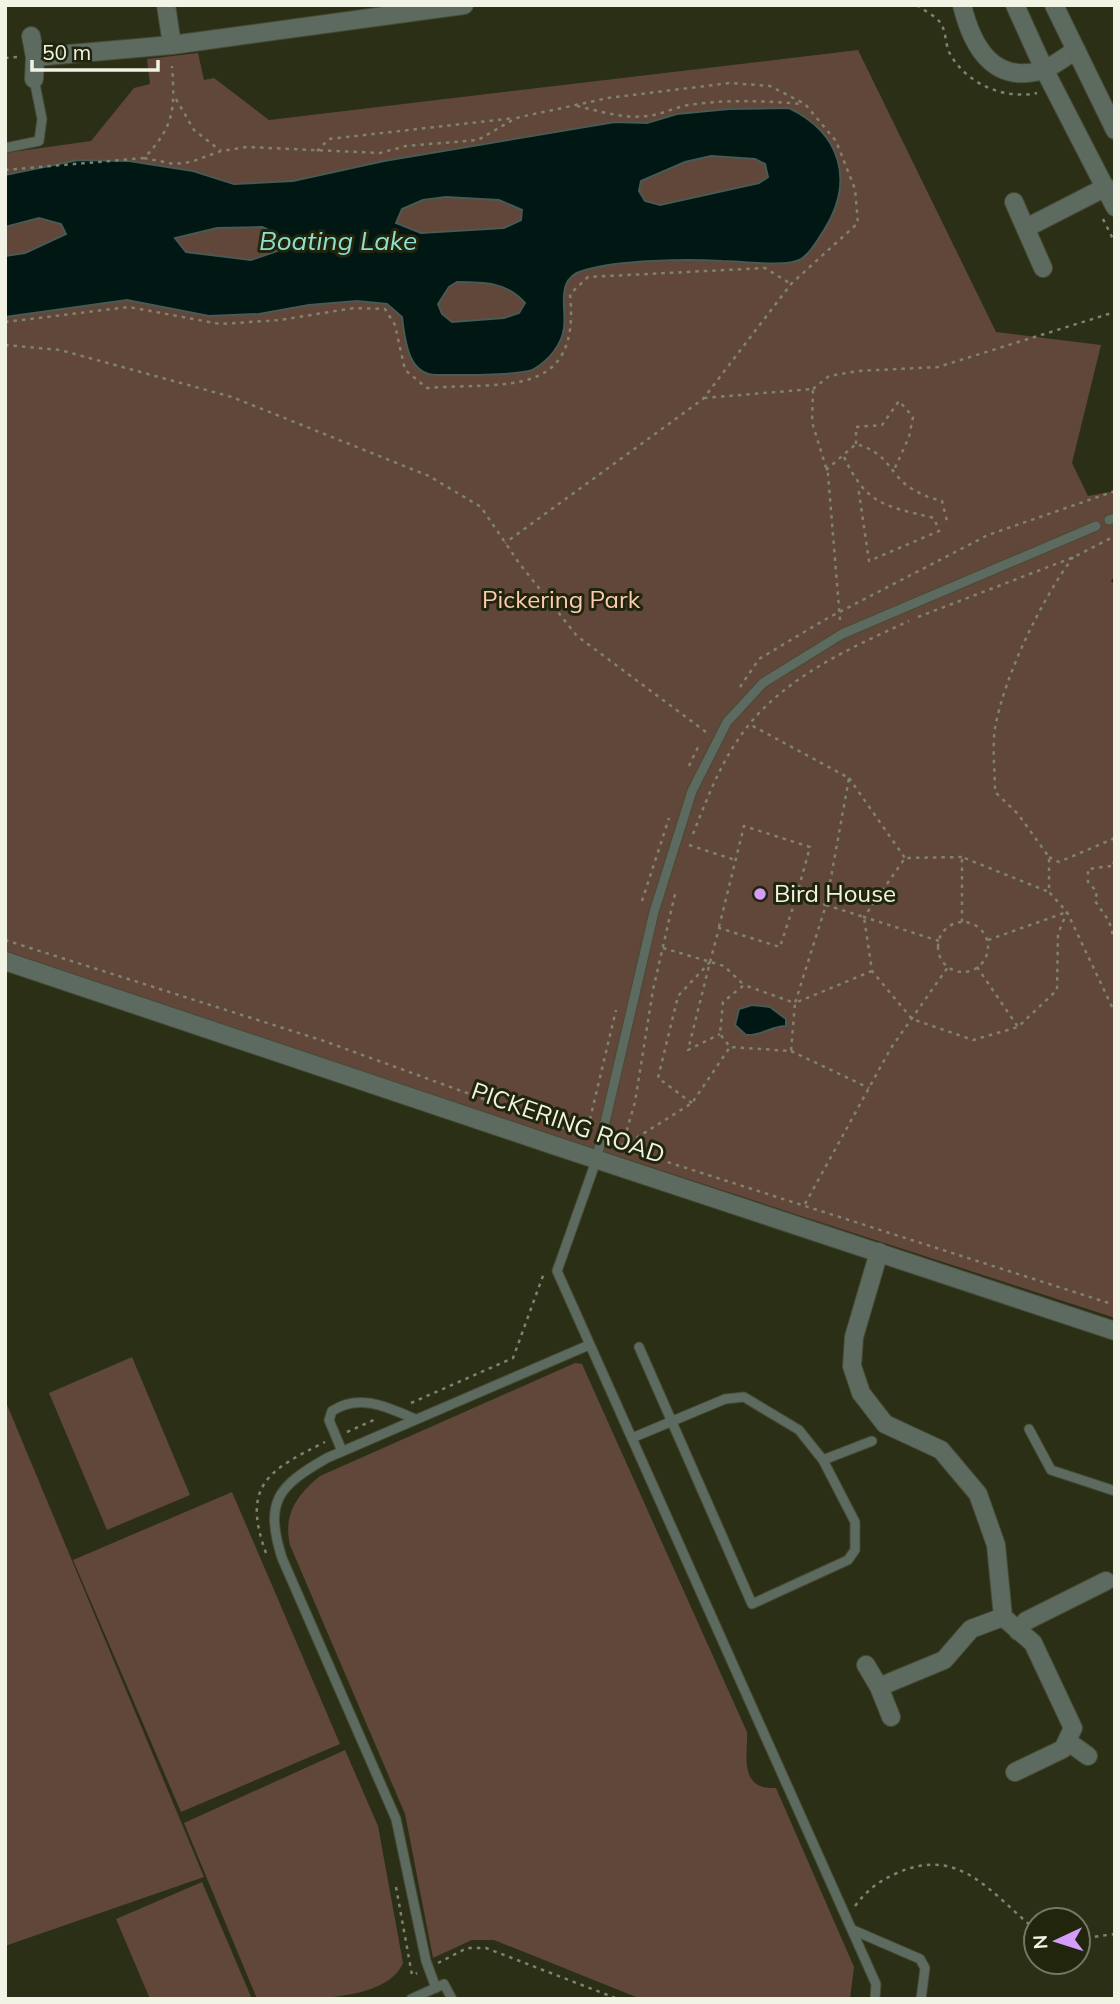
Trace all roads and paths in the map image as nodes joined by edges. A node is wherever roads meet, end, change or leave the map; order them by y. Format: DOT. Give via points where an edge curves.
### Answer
graph roads {
  1 [pos="166,5"];
  2 [pos="464,5"];
  3 [pos="962,5"];
  4 [pos="1015,5"];
  5 [pos="1054,5"];
  6 [pos="31,36"];
  7 [pos="172,45"];
  8 [pos="1076,50"];
  9 [pos="35,57"];
  10 [pos="172,66"];
  11 [pos="1044,69"];
  12 [pos="34,79"];
  13 [pos="174,96"];
  14 [pos="805,104"];
  15 [pos="574,105"];
  16 [pos="516,118"];
  17 [pos="1115,130"];
  18 [pos="5,148"];
  19 [pos="221,151"];
  20 [pos="317,151"];
  21 [pos="144,158"];
  22 [pos="5,170"];
  23 [pos="1106,187"];
  24 [pos="1014,202"];
  25 [pos="1115,207"];
  26 [pos="1026,228"];
  27 [pos="1043,268"];
  28 [pos="791,284"];
  29 [pos="1115,313"];
  30 [pos="5,322"];
  31 [pos="5,345"];
  32 [pos="813,389"];
  33 [pos="703,398"];
  34 [pos="856,444"];
  35 [pos="844,457"];
  36 [pos="826,470"];
  37 [pos="894,471"];
  38 [pos="858,486"];
  39 [pos="1115,491"];
  40 [pos="948,525"];
  41 [pos="1096,526"];
  42 [pos="1115,537"];
  43 [pos="505,543"];
  44 [pos="1073,557"];
  45 [pos="839,612"];
  46 [pos="842,634"];
  47 [pos="738,690"];
  48 [pos="751,725"];
  49 [pos="718,740"];
  50 [pos="849,778"];
  51 [pos="1115,838"];
  52 [pos="689,845"];
  53 [pos="685,857"];
  54 [pos="962,857"];
  55 [pos="1049,857"];
  56 [pos="905,858"];
  57 [pos="735,860"];
  58 [pos="1115,861"];
  59 [pos="1113,867"];
  60 [pos="677,882"];
  61 [pos="1049,891"];
  62 [pos="796,898"];
  63 [pos="826,905"];
  64 [pos="1067,912"];
  65 [pos="864,917"];
  66 [pos="962,922"];
  67 [pos="719,928"];
  68 [pos="5,940"];
  69 [pos="986,940"];
  70 [pos="939,941"];
  71 [pos="1115,943"];
  72 [pos="663,948"];
  73 [pos="5,961"];
  74 [pos="710,962"];
  75 [pos="948,967"];
  76 [pos="977,967"];
  77 [pos="872,971"];
  78 [pos="744,985"];
  79 [pos="795,1003"];
  80 [pos="1115,1013"];
  81 [pos="912,1019"];
  82 [pos="1018,1027"];
  83 [pos="720,1034"];
  84 [pos="730,1046"];
  85 [pos="792,1051"];
  86 [pos="869,1088"];
  87 [pos="692,1103"];
  88 [pos="586,1136"];
  89 [pos="622,1147"];
  90 [pos="596,1161"];
  91 [pos="804,1205"];
  92 [pos="879,1252"];
  93 [pos="557,1270"];
  94 [pos="1115,1306"];
  95 [pos="1115,1331"];
  96 [pos="589,1345"];
  97 [pos="639,1346"];
  98 [pos="395,1410"];
  99 [pos="415,1419"];
  100 [pos="673,1421"];
  101 [pos="1029,1429"];
  102 [pos="336,1436"];
  103 [pos="632,1438"];
  104 [pos="872,1441"];
  105 [pos="342,1451"];
  106 [pos="823,1460"];
  107 [pos="1115,1491"];
  108 [pos="269,1560"];
  109 [pos="1107,1576"];
  110 [pos="1003,1617"];
  111 [pos="1018,1631"];
  112 [pos="866,1665"];
  113 [pos="879,1687"];
  114 [pos="891,1717"];
  115 [pos="1067,1741"];
  116 [pos="1088,1756"];
  117 [pos="1015,1772"];
  118 [pos="396,1886"];
  119 [pos="847,1917"];
  120 [pos="1022,1918"];
  121 [pos="853,1930"];
  122 [pos="1115,1934"];
  123 [pos="1092,1937"];
  124 [pos="428,1968"];
  125 [pos="436,1988"];
  126 [pos="411,1999"];
  127 [pos="452,1999"];
  128 [pos="618,1999"];
  129 [pos="875,1999"];
  130 [pos="921,1999"];
  1 -- 7 [label="street"];
  2 -- 7 [label="street"];
  3 -- 11 [label="street" via="980,53 1014,74"];
  4 -- 11 [label="street"];
  5 -- 8 [label="street"];
  6 -- 9 [label="street"];
  7 -- 9 [label="street"];
  8 -- 11 [label="street"];
  8 -- 17 [label="street"];
  9 -- 12 [label="street"];
  10 -- 13 [label="path"];
  11 -- 23 [label="street"];
  12 -- 18 [label="lane" via="42,119 38,141"];
  13 -- 19 [label="path" via="194,130"];
  13 -- 21 [label="path" via="175,108 164,131"];
  14 -- 15 [label="path" via="742,101 687,105 647,116"];
  14 -- 15 [label="path" via="769,86 730,83"];
  14 -- 28 [label="path" via="836,141 856,189 858,223"];
  15 -- 16 [label="path"];
  16 -- 20 [label="path" via="329,139"];
  16 -- 20 [label="path" via="478,140 360,154"];
  19 -- 20 [label="path" via="247,147"];
  19 -- 21 [label="path" via="174,164"];
  21 -- 22 [label="path"];
  23 -- 25 [label="street"];
  23 -- 26 [label="street"];
  24 -- 26 [label="street"];
  26 -- 27 [label="street"];
  28 -- 30 [label="path" via="765,268 588,277 570,294 573,325 568,347 556,364 535,380 427,388 405,370 396,326 385,309 354,308 220,324 129,307"];
  28 -- 33 [label="path"];
  29 -- 32 [label="path" via="939,367 829,376"];
  31 -- 43 [label="path" via="60,350 232,397 429,476 481,507"];
  32 -- 33 [label="path"];
  32 -- 36 [label="path" via="813,422"];
  33 -- 43 [label="path"];
  34 -- 35 [label="path"];
  34 -- 37 [label="path" via="869,448"];
  34 -- 37 [label="path" via="856,427 881,425 899,401 913,417"];
  35 -- 36 [label="path"];
  35 -- 38 [label="path"];
  36 -- 45 [label="path"];
  37 -- 40 [label="path" via="924,496 942,501"];
  38 -- 38 [label="path" via="887,506 934,518 939,531 869,561"];
  39 -- 45 [label="path" via="988,535"];
  41 -- 46 [label="lane"];
  42 -- 44 [label="path"];
  43 -- 49 [label="path" via="577,636"];
  44 -- 48 [label="path" via="845,650 784,690"];
  44 -- 55 [label="path" via="1020,653 995,728 995,792 1018,814"];
  45 -- 46 [label="path"];
  45 -- 47 [label="path" via="759,659"];
  46 -- 49 [label="lane" via="763,683"];
  48 -- 50 [label="path"];
  48 -- 52 [label="path" via="739,737 709,793"];
  49 -- 90 [label="lane" via="692,791 654,912"];
  50 -- 56 [label="path"];
  50 -- 63 [label="path"];
  51 -- 55 [label="path" via="1059,862"];
  52 -- 53 [label="path"];
  52 -- 57 [label="path"];
  54 -- 56 [label="path"];
  54 -- 61 [label="path"];
  54 -- 66 [label="path"];
  55 -- 61 [label="path"];
  56 -- 65 [label="path"];
  57 -- 62 [label="path" via="744,825 810,847"];
  57 -- 67 [label="path"];
  58 -- 59 [label="path"];
  59 -- 71 [label="path" via="1087,870 1088,882 1097,892 1095,901 1109,921"];
  60 -- 72 [label="path"];
  61 -- 64 [label="path"];
  62 -- 63 [label="path"];
  62 -- 67 [label="path" via="780,947"];
  63 -- 65 [label="path"];
  63 -- 79 [label="path"];
  64 -- 69 [label="path"];
  64 -- 80 [label="path"];
  64 -- 82 [label="path" via="1058,934 1057,990"];
  65 -- 70 [label="path"];
  65 -- 77 [label="path"];
  66 -- 69 [label="path" via="977,927"];
  66 -- 70 [label="path" via="947,928"];
  67 -- 74 [label="path"];
  68 -- 88 [label="path" via="324,1041"];
  69 -- 76 [label="path" via="986,955"];
  70 -- 75 [label="path" via="939,955"];
  72 -- 74 [label="path"];
  72 -- 89 [label="path"];
  73 -- 90 [label="street, PICKERING ROAD"];
  74 -- 78 [label="path" via="724,966"];
  74 -- 83 [label="path" via="688,1050"];
  74 -- 87 [label="path" via="678,996 657,1078"];
  75 -- 76 [label="path" via="962,972"];
  75 -- 81 [label="path"];
  76 -- 82 [label="path"];
  77 -- 79 [label="path"];
  77 -- 81 [label="path"];
  78 -- 79 [label="path"];
  78 -- 83 [label="path" via="723,1002"];
  79 -- 85 [label="path"];
  81 -- 82 [label="path" via="973,1040"];
  81 -- 86 [label="path"];
  83 -- 84 [label="path"];
  84 -- 85 [label="path"];
  84 -- 87 [label="path"];
  85 -- 86 [label="path"];
  86 -- 91 [label="path"];
  87 -- 89 [label="path"];
  89 -- 91 [label="path"];
  90 -- 92 [label="street, PICKERING ROAD"];
  90 -- 93 [label="lane"];
  91 -- 94 [label="path"];
  92 -- 95 [label="street, PICKERING ROAD"];
  92 -- 110 [label="street" via="854,1336 855,1375 861,1392 885,1424 941,1450 978,1494 996,1545"];
  93 -- 96 [label="lane"];
  93 -- 98 [label="path" via="542,1273 513,1357"];
  96 -- 99 [label="lane"];
  96 -- 103 [label="lane"];
  97 -- 100 [label="lane"];
  98 -- 99 [label="lane"];
  98 -- 102 [label="path"];
  98 -- 102 [label="lane" via="356,1400 343,1403 332,1410 329,1420"];
  99 -- 105 [label="lane"];
  100 -- 103 [label="lane"];
  100 -- 106 [label="lane" via="725,1399 744,1397 799,1430"];
  100 -- 106 [label="lane" via="752,1604 848,1560 855,1550 855,1522"];
  101 -- 107 [label="lane" via="1051,1470"];
  102 -- 105 [label="lane"];
  102 -- 108 [label="path" via="265,1479 257,1499 257,1524"];
  103 -- 119 [label="lane"];
  104 -- 106 [label="lane"];
  105 -- 124 [label="lane" via="293,1477 277,1501 273,1528 396,1819"];
  109 -- 111 [label="street" via="1026,1621"];
  110 -- 111 [label="street"];
  110 -- 113 [label="street" via="971,1629 944,1660"];
  111 -- 115 [label="street" via="1033,1643 1068,1716 1073,1728"];
  112 -- 113 [label="street"];
  113 -- 114 [label="street"];
  115 -- 116 [label="street"];
  115 -- 117 [label="street" via="1063,1749"];
  118 -- 124 [label="path" via="412,1976"];
  119 -- 120 [label="path" via="877,1882 934,1863 954,1865 976,1878"];
  119 -- 121 [label="lane"];
  121 -- 129 [label="lane" via="876,1984"];
  121 -- 130 [label="lane" via="920,1959 925,1968"];
  122 -- 123 [label="path"];
  124 -- 125 [label="lane"];
  124 -- 128 [label="path" via="467,1948 486,1948"];
  125 -- 126 [label="lane"];
  125 -- 127 [label="lane" via="444,1984"];
}
